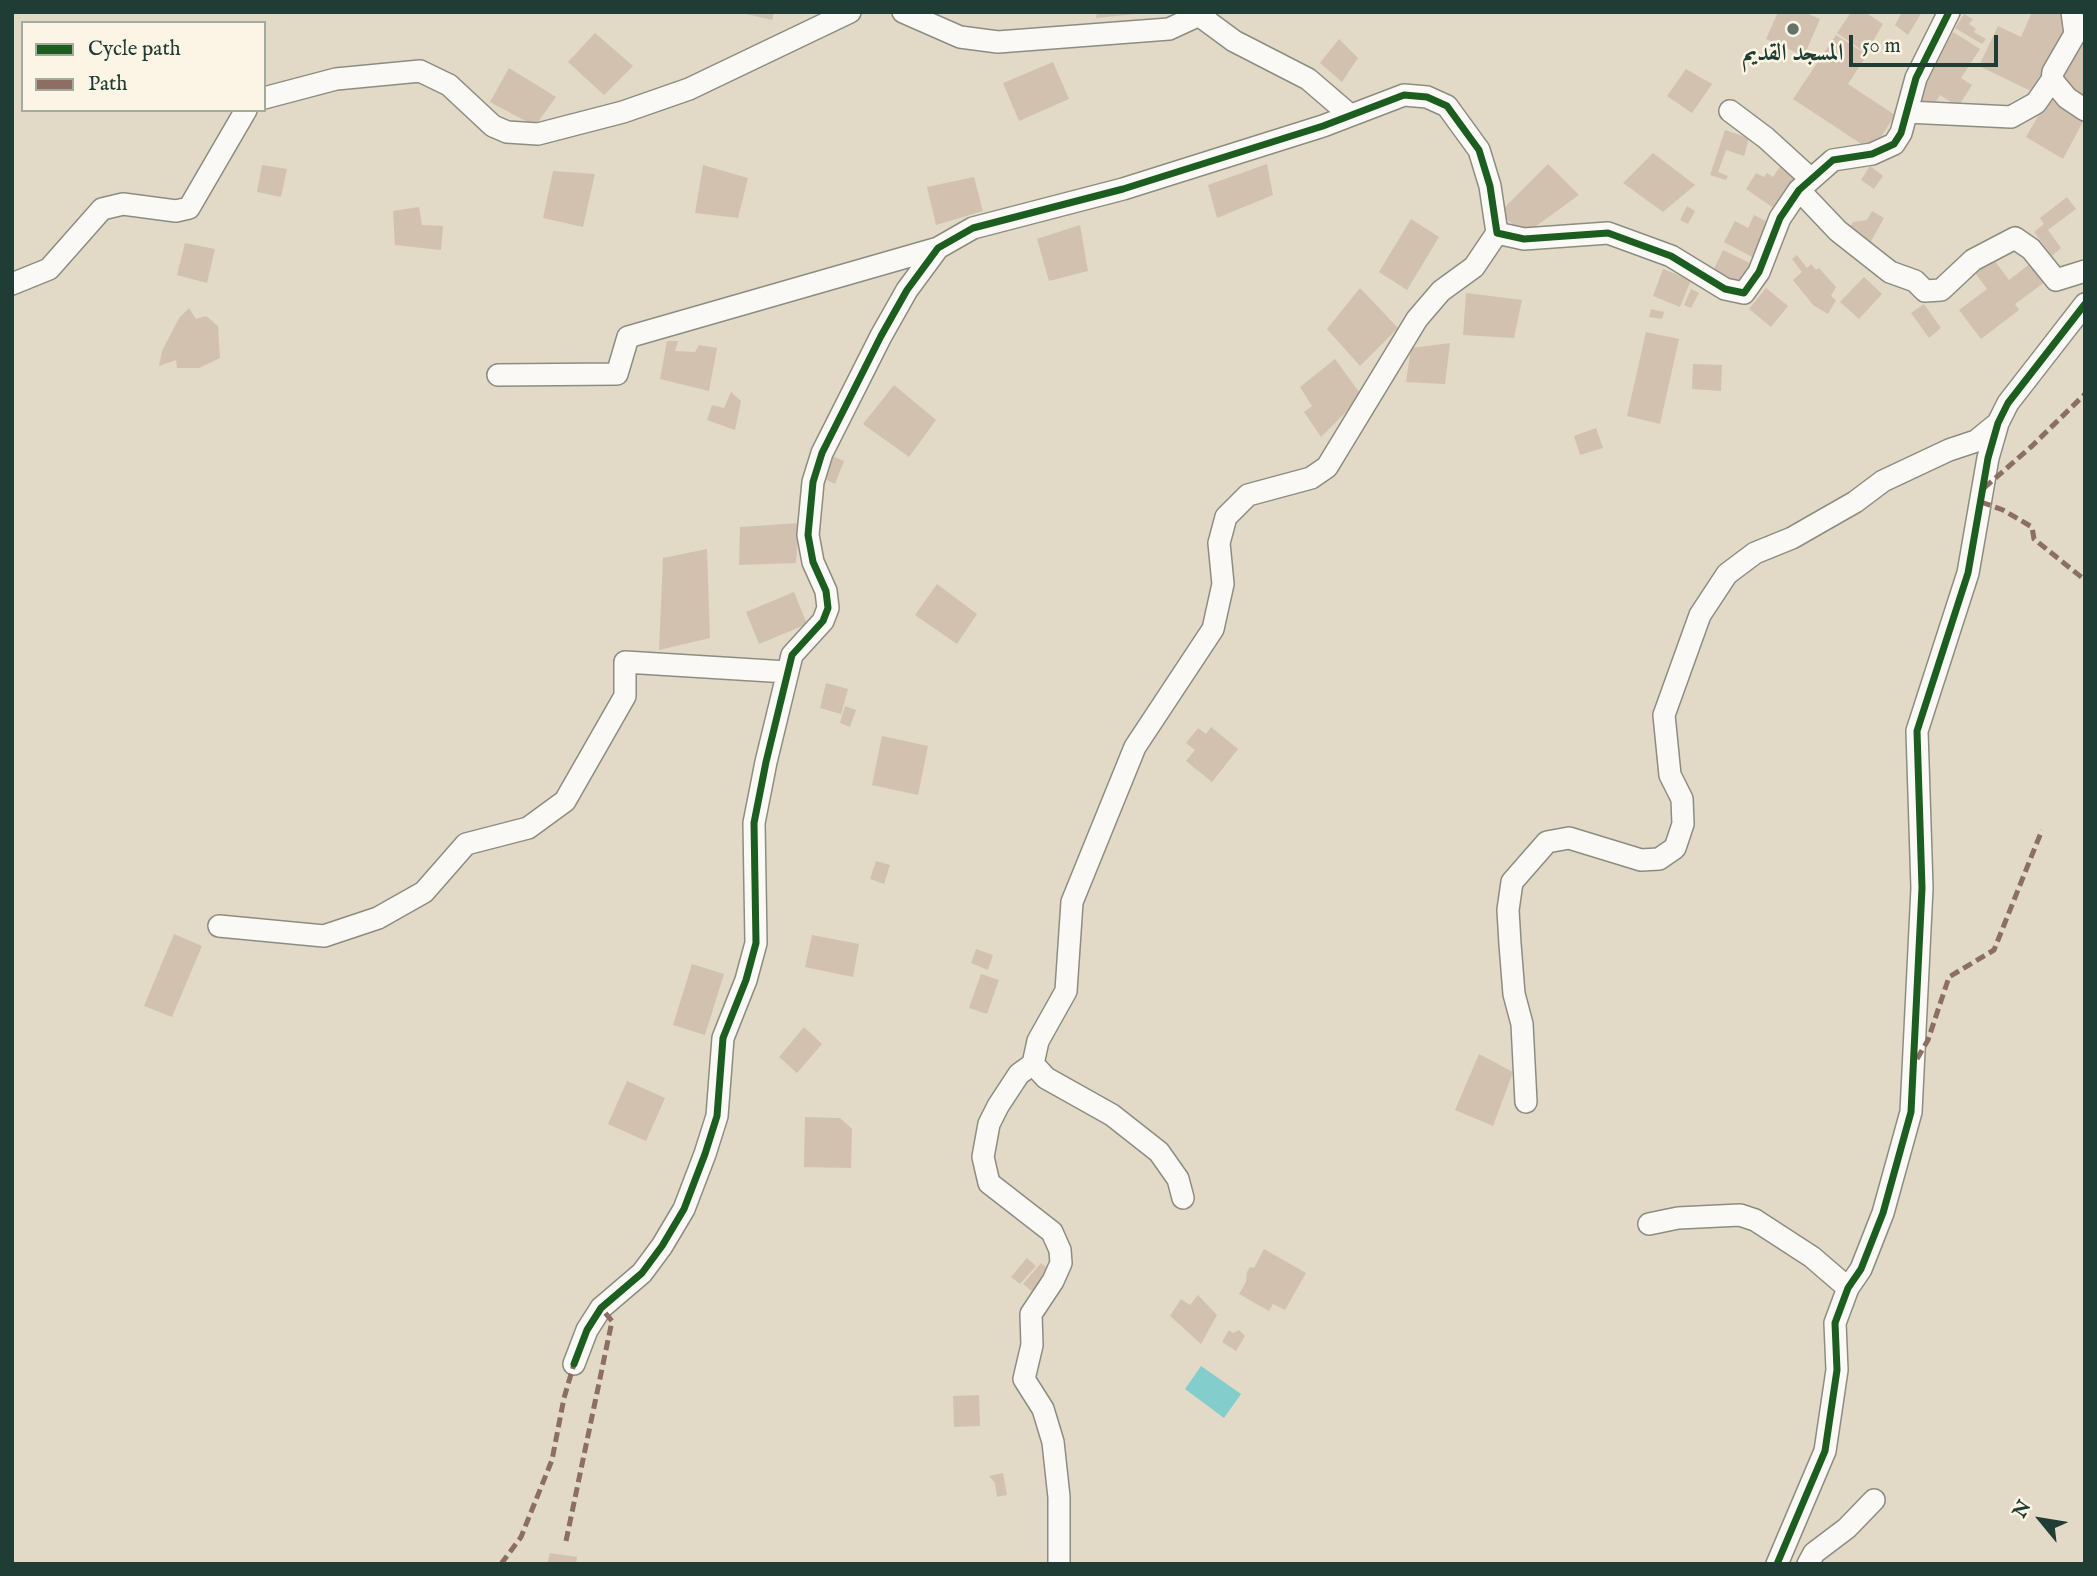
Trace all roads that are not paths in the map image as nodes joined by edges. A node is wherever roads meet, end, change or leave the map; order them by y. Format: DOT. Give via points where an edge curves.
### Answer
graph roads {
  1 [pos="850,12"];
  2 [pos="903,12"];
  3 [pos="1949,12"];
  4 [pos="2072,12"];
  5 [pos="1203,14"];
  6 [pos="2080,31"];
  7 [pos="2052,80"];
  8 [pos="266,97"];
  9 [pos="2085,110"];
  10 [pos="1730,111"];
  11 [pos="245,112"];
  12 [pos="1907,113"];
  13 [pos="1350,115"];
  14 [pos="1805,184"];
  15 [pos="1497,233"];
  16 [pos="939,248"];
  17 [pos="2085,271"];
  18 [pos="12,284"];
  19 [pos="2085,304"];
  20 [pos="498,375"];
  21 [pos="1998,423"];
  22 [pos="787,672"];
  23 [pos="219,926"];
  24 [pos="1033,1064"];
  25 [pos="1526,1102"];
  26 [pos="1183,1198"];
  27 [pos="1649,1224"];
  28 [pos="1848,1288"];
  29 [pos="574,1364"];
  30 [pos="1874,1500"];
  31 [pos="1059,1564"];
  32 [pos="1777,1564"];
  33 [pos="1808,1564"];
  1 -- 8 [label="street" via="689,89 538,134 493,126 449,85 420,71 336,79"];
  2 -- 5 [label="street" via="960,37 998,42 1169,29"];
  3 -- 12 [label="street" via="1916,78"];
  4 -- 6 [label="street"];
  5 -- 13 [label="street" via="1234,41 1308,79"];
  6 -- 7 [label="street"];
  7 -- 9 [label="street"];
  7 -- 12 [label="street" via="2036,103 2011,117"];
  10 -- 14 [label="street" via="1766,138"];
  11 -- 18 [label="street" via="189,208 111,205 93,216 49,269"];
  12 -- 14 [label="street" via="1901,133 1886,150 1833,160"];
  13 -- 15 [label="street" via="1404,95 1427,97 1447,106 1479,149"];
  13 -- 16 [label="street" via="1123,189 973,228"];
  14 -- 15 [label="street" via="1780,218 1759,272 1744,293 1725,289 1671,256 1608,233 1524,239"];
  14 -- 17 [label="street" via="1838,231 1890,272 1915,281 1925,291 1941,290 1973,260 2015,238 2031,249 2056,280"];
  15 -- 24 [label="street" via="1474,267 1441,291 1416,319 1327,467 1311,478 1248,495 1226,517 1219,543 1223,584 1213,629 1135,747 1082,874 1070,913 1066,991 1038,1041"];
  16 -- 20 [label="street" via="628,337 617,374"];
  16 -- 22 [label="street" via="907,290 822,453 808,534 828,608 823,621 798,645"];
  19 -- 21 [label="street" via="2008,403"];
  21 -- 25 [label="street" via="1976,441 1883,481 1855,502 1755,553 1727,574 1700,615 1664,716 1670,775 1682,799 1683,824 1675,848 1659,859 1642,860 1569,838 1547,842 1512,882 1510,944 1522,1024"];
  21 -- 28 [label="street" via="1968,573 1917,731 1922,888 1911,1112 1883,1213 1861,1269"];
  22 -- 23 [label="street" via="625,662 625,696 565,801 528,828 466,844 424,892 378,918 324,936"];
  22 -- 29 [label="street" via="754,823 756,943 723,1038 717,1116 695,1183 673,1229 642,1273 601,1308"];
  24 -- 26 [label="street" via="1046,1078 1112,1115 1159,1152 1174,1172"];
  24 -- 31 [label="street" via="1018,1074 998,1105 983,1157 989,1183 1052,1232 1060,1250 1054,1281 1031,1314 1032,1345 1024,1378 1043,1409 1053,1442"];
  27 -- 28 [label="street" via="1678,1217 1740,1215 1812,1257"];
  28 -- 32 [label="street" via="1835,1323 1836,1370 1825,1451"];
  30 -- 33 [label="street" via="1814,1553"];
}
